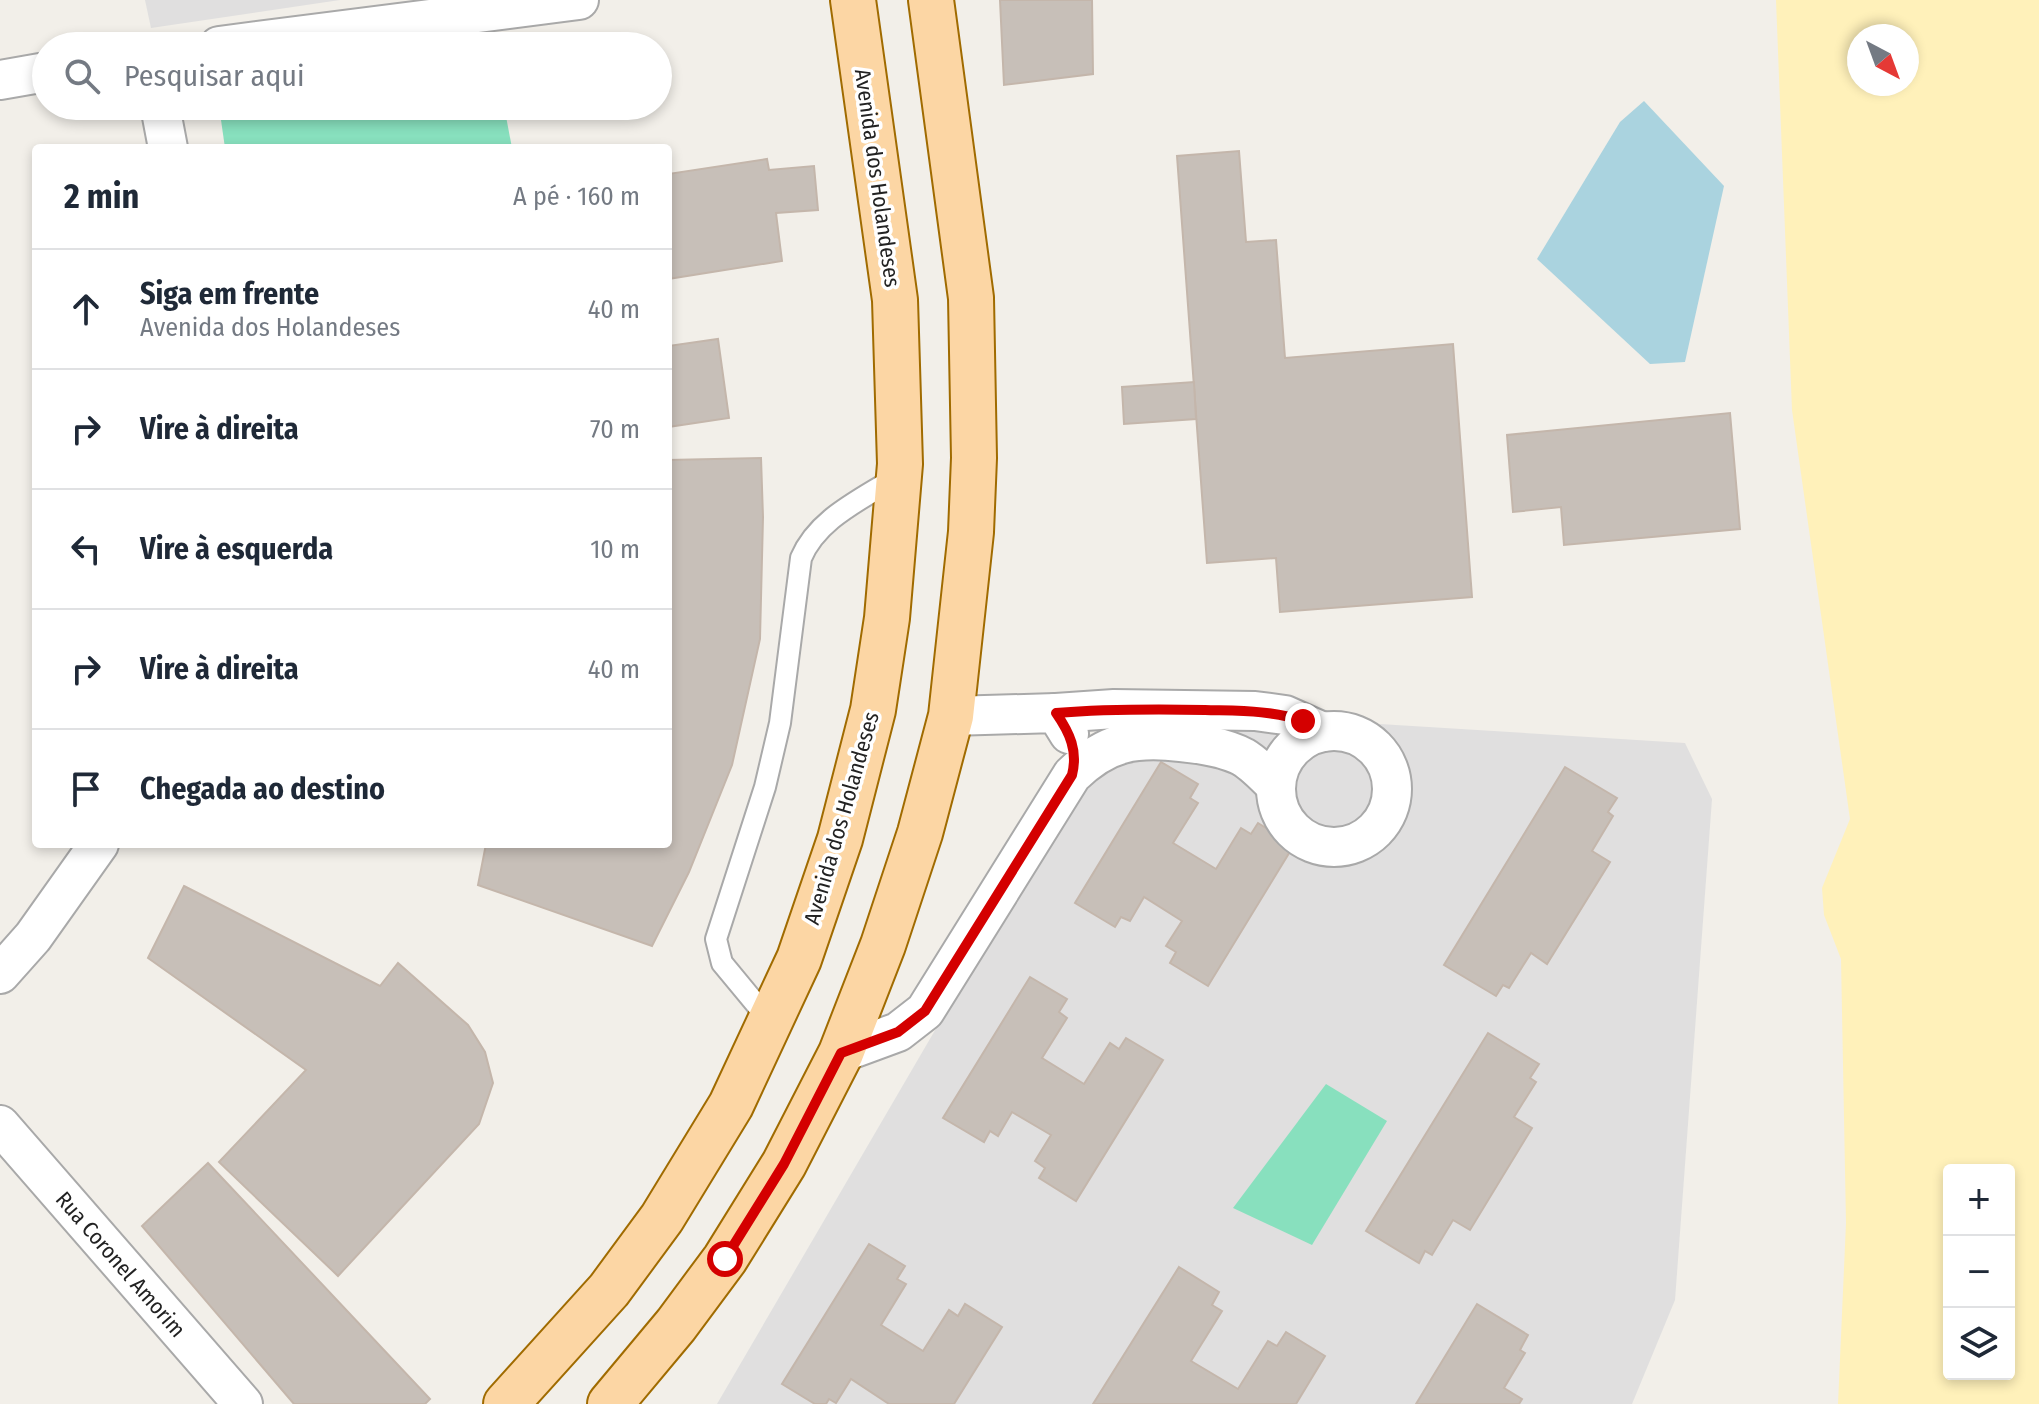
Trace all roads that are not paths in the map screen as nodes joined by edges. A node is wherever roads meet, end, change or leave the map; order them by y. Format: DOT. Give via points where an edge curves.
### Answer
graph roads {
  1 [pos="579,0"];
  2 [pos="853,0"];
  3 [pos="931,0"];
  4 [pos="329,32"];
  5 [pos="32,74"];
  6 [pos="0,80"];
  7 [pos="163,120"];
  8 [pos="167,144"];
  9 [pos="899,475"];
  10 [pos="1056,713"];
  11 [pos="951,716"];
  12 [pos="1323,732"];
  13 [pos="1072,775"];
  14 [pos="1276,786"];
  15 [pos="96,848"];
  16 [pos="0,974"];
  17 [pos="771,1021"];
  18 [pos="841,1053"];
  19 [pos="0,1125"];
  20 [pos="243,1404"];
  21 [pos="506,1404"];
  22 [pos="610,1404"];
  1 -- 4 [label="street"];
  2 -- 9 [label="main road, Avenida dos Holandeses" via="895,300"];
  3 -- 11 [label="main road" via="971,298 971,532"];
  5 -- 6 [label="street"];
  7 -- 8 [label="street"];
  9 -- 17 [label="main road, Avenida dos Holandeses" via="873,710 840,839 799,959"];
  9 -- 17 [label="lane" via="827,522 801,558 780,723 716,939 722,963"];
  10 -- 11 [label="street"];
  10 -- 12 [label="street" via="1255,711 1285,715"];
  10 -- 13 [label="street" via="1072,741"];
  11 -- 18 [label="main road" via="920,833"];
  12 -- 14 [label="street" via="1289,752"];
  12 -- 14 [label="street" via="1343,731 1377,749 1392,784 1382,822 1350,844 1314,844 1285,821"];
  13 -- 14 [label="street" via="1118,744 1154,739 1222,749 1242,757"];
  13 -- 18 [label="street" via="925,1011 898,1032"];
  15 -- 16 [label="street"];
  17 -- 21 [label="main road, Avenida dos Holandeses" via="731,1105 662,1218 601,1300"];
  18 -- 22 [label="main road" via="784,1164 725,1259"];
  19 -- 20 [label="street, Rua Coronel Amorim"];
}
